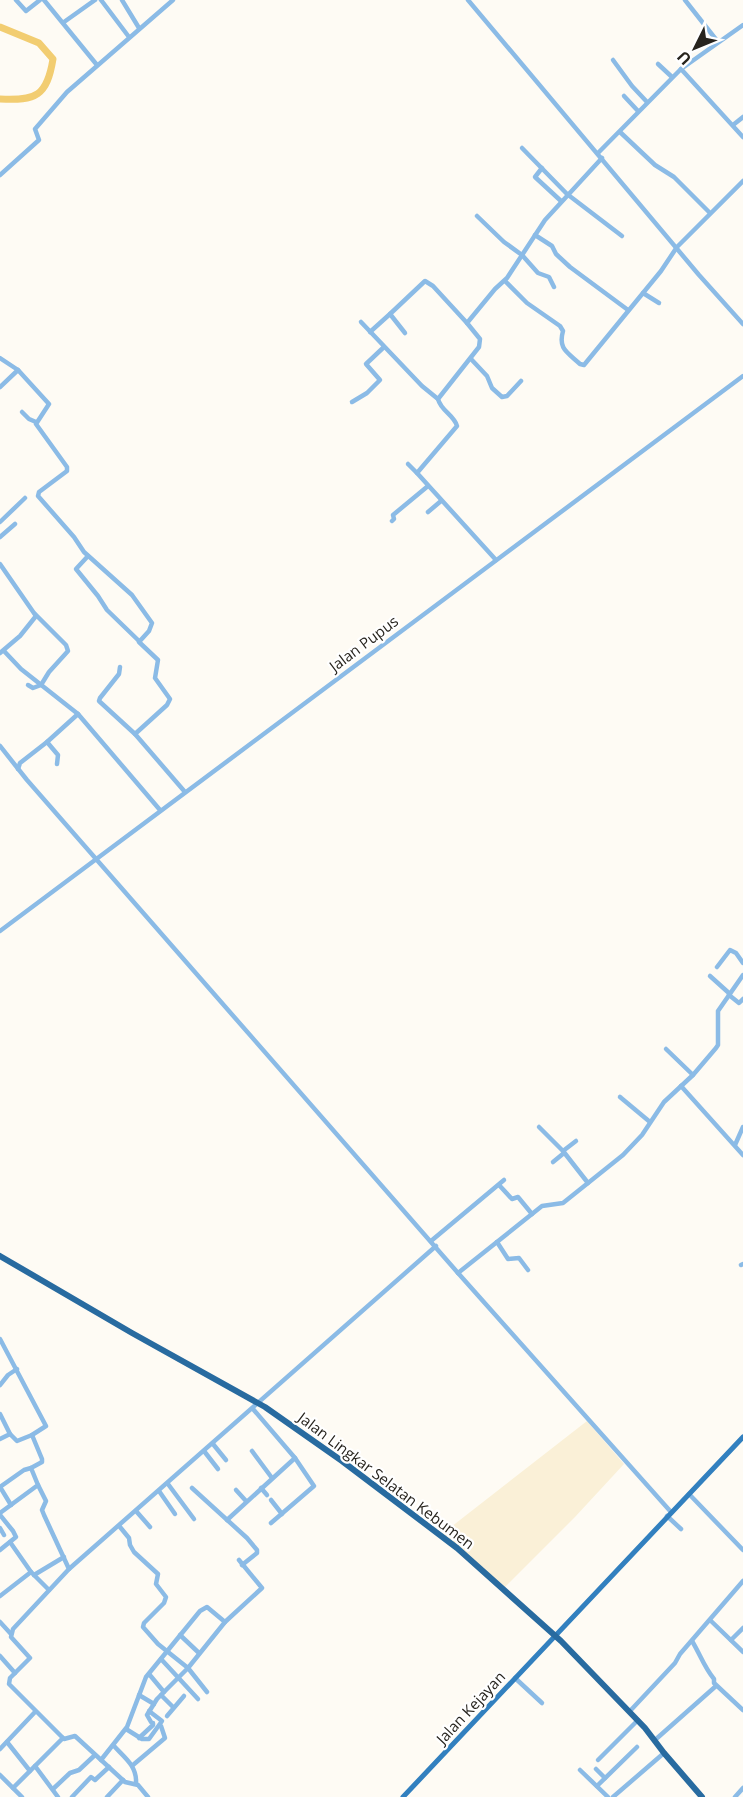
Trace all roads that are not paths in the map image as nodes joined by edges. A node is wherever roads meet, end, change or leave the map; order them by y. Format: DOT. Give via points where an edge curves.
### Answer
graph roads {
  1 [pos="16,0"];
  2 [pos="42,0"];
  3 [pos="94,0"];
  4 [pos="101,0"];
  5 [pos="122,0"];
  6 [pos="173,0"];
  7 [pos="468,0"];
  8 [pos="685,0"];
  9 [pos="64,22"];
  10 [pos="743,25"];
  11 [pos="139,28"];
  12 [pos="129,37"];
  13 [pos="718,42"];
  14 [pos="613,60"];
  15 [pos="658,64"];
  16 [pos="97,65"];
  17 [pos="681,69"];
  18 [pos="672,77"];
  19 [pos="624,96"];
  20 [pos="647,102"];
  21 [pos="638,111"];
  22 [pos="743,117"];
  23 [pos="733,125"];
  24 [pos="620,132"];
  25 [pos="743,137"];
  26 [pos="522,148"];
  27 [pos="598,153"];
  28 [pos="602,158"];
  29 [pos="542,168"];
  30 [pos="0,176"];
  31 [pos="743,181"];
  32 [pos="567,194"];
  33 [pos="561,201"];
  34 [pos="710,213"];
  35 [pos="477,216"];
  36 [pos="535,235"];
  37 [pos="622,236"];
  38 [pos="677,248"];
  39 [pos="522,255"];
  40 [pos="505,281"];
  41 [pos="554,287"];
  42 [pos="643,293"];
  43 [pos="659,303"];
  44 [pos="627,310"];
  45 [pos="390,314"];
  46 [pos="361,322"];
  47 [pos="467,323"];
  48 [pos="743,324"];
  49 [pos="370,332"];
  50 [pos="405,333"];
  51 [pos="384,347"];
  52 [pos="0,358"];
  53 [pos="471,358"];
  54 [pos="18,370"];
  55 [pos="743,376"];
  56 [pos="521,381"];
  57 [pos="0,387"];
  58 [pos="438,399"];
  59 [pos="352,402"];
  60 [pos="22,412"];
  61 [pos="36,422"];
  62 [pos="408,464"];
  63 [pos="417,473"];
  64 [pos="428,486"];
  65 [pos="25,498"];
  66 [pos="441,501"];
  67 [pos="429,512"];
  68 [pos="392,521"];
  69 [pos="0,522"];
  70 [pos="15,524"];
  71 [pos="0,528"];
  72 [pos="2,535"];
  73 [pos="88,556"];
  74 [pos="496,560"];
  75 [pos="0,564"];
  76 [pos="35,614"];
  77 [pos="139,641"];
  78 [pos="2,652"];
  79 [pos="120,667"];
  80 [pos="28,685"];
  81 [pos="41,685"];
  82 [pos="78,714"];
  83 [pos="135,734"];
  84 [pos="47,742"];
  85 [pos="0,746"];
  86 [pos="57,764"];
  87 [pos="18,769"];
  88 [pos="185,792"];
  89 [pos="160,810"];
  90 [pos="97,858"];
  91 [pos="0,931"];
  92 [pos="743,963"];
  93 [pos="717,967"];
  94 [pos="743,975"];
  95 [pos="710,976"];
  96 [pos="730,994"];
  97 [pos="742,1002"];
  98 [pos="666,1049"];
  99 [pos="693,1075"];
  100 [pos="681,1086"];
  101 [pos="620,1097"];
  102 [pos="650,1122"];
  103 [pos="539,1127"];
  104 [pos="743,1127"];
  105 [pos="576,1141"];
  106 [pos="735,1145"];
  107 [pos="563,1152"];
  108 [pos="743,1155"];
  109 [pos="553,1162"];
  110 [pos="504,1180"];
  111 [pos="588,1183"];
  112 [pos="499,1185"];
  113 [pos="532,1214"];
  114 [pos="431,1241"];
  115 [pos="497,1242"];
  116 [pos="436,1246"];
  117 [pos="0,1256"];
  118 [pos="528,1270"];
  119 [pos="458,1273"];
  120 [pos="0,1339"];
  121 [pos="17,1369"];
  122 [pos="0,1385"];
  123 [pos="256,1406"];
  124 [pos="0,1414"];
  125 [pos="10,1434"];
  126 [pos="32,1435"];
  127 [pos="743,1437"];
  128 [pos="0,1439"];
  129 [pos="213,1444"];
  130 [pos="204,1451"];
  131 [pos="252,1451"];
  132 [pos="295,1458"];
  133 [pos="226,1460"];
  134 [pos="32,1468"];
  135 [pos="218,1469"];
  136 [pos="272,1478"];
  137 [pos="168,1484"];
  138 [pos="38,1485"];
  139 [pos="192,1488"];
  140 [pos="261,1488"];
  141 [pos="236,1490"];
  142 [pos="159,1491"];
  143 [pos="689,1494"];
  144 [pos="246,1501"];
  145 [pos="12,1505"];
  146 [pos="136,1511"];
  147 [pos="0,1514"];
  148 [pos="175,1514"];
  149 [pos="282,1514"];
  150 [pos="669,1514"];
  151 [pos="194,1519"];
  152 [pos="227,1520"];
  153 [pos="271,1523"];
  154 [pos="120,1527"];
  155 [pos="150,1527"];
  156 [pos="0,1528"];
  157 [pos="681,1529"];
  158 [pos="4,1535"];
  159 [pos="10,1542"];
  160 [pos="0,1550"];
  161 [pos="743,1550"];
  162 [pos="64,1557"];
  163 [pos="69,1569"];
  164 [pos="33,1573"];
  165 [pos="743,1581"];
  166 [pos="49,1590"];
  167 [pos="0,1596"];
  168 [pos="710,1620"];
  169 [pos="0,1622"];
  170 [pos="225,1622"];
  171 [pos="743,1628"];
  172 [pos="11,1634"];
  173 [pos="180,1635"];
  174 [pos="555,1635"];
  175 [pos="731,1640"];
  176 [pos="692,1641"];
  177 [pos="167,1650"];
  178 [pos="743,1652"];
  179 [pos="199,1653"];
  180 [pos="0,1656"];
  181 [pos="161,1659"];
  182 [pos="188,1668"];
  183 [pos="15,1673"];
  184 [pos="149,1674"];
  185 [pos="178,1678"];
  186 [pos="515,1678"];
  187 [pos="716,1686"];
  188 [pos="207,1692"];
  189 [pos="163,1694"];
  190 [pos="139,1695"];
  191 [pos="184,1696"];
  192 [pos="198,1700"];
  193 [pos="542,1703"];
  194 [pos="154,1704"];
  195 [pos="173,1707"];
  196 [pos="743,1710"];
  197 [pos="149,1711"];
  198 [pos="630,1711"];
  199 [pos="35,1712"];
  200 [pos="167,1716"];
  201 [pos="638,1720"];
  202 [pos="161,1726"];
  203 [pos="126,1729"];
  204 [pos="148,1730"];
  205 [pos="154,1735"];
  206 [pos="63,1738"];
  207 [pos="139,1738"];
  208 [pos="147,1740"];
  209 [pos="655,1740"];
  210 [pos="7,1742"];
  211 [pos="114,1746"];
  212 [pos="637,1747"];
  213 [pos="0,1749"];
  214 [pos="151,1750"];
  215 [pos="664,1754"];
  216 [pos="95,1755"];
  217 [pos="101,1760"];
  218 [pos="598,1760"];
  219 [pos="35,1766"];
  220 [pos="133,1766"];
  221 [pos="109,1767"];
  222 [pos="596,1769"];
  223 [pos="580,1770"];
  224 [pos="30,1771"];
  225 [pos="0,1775"];
  226 [pos="605,1778"];
  227 [pos="123,1780"];
  228 [pos="136,1783"];
  229 [pos="597,1786"];
  230 [pos="13,1788"];
  231 [pos="743,1788"];
  232 [pos="53,1789"];
  233 [pos="22,1797"];
  234 [pos="58,1797"];
  235 [pos="72,1797"];
  236 [pos="107,1797"];
  237 [pos="148,1797"];
  238 [pos="403,1797"];
  239 [pos="608,1797"];
  240 [pos="613,1797"];
  241 [pos="702,1797"];
  242 [pos="735,1797"];
  1 -- 2 [label="street" via="26,11"];
  2 -- 9 [label="street"];
  3 -- 9 [label="street"];
  4 -- 12 [label="street"];
  5 -- 11 [label="street"];
  6 -- 11 [label="street"];
  7 -- 27 [label="street"];
  8 -- 13 [label="street"];
  9 -- 16 [label="street"];
  10 -- 13 [label="street"];
  11 -- 12 [label="street"];
  12 -- 16 [label="street"];
  13 -- 17 [label="street"];
  14 -- 20 [label="street"];
  15 -- 18 [label="street"];
  16 -- 30 [label="street" via="36,127 39,140"];
  17 -- 18 [label="street"];
  17 -- 23 [label="street"];
  18 -- 20 [label="street"];
  19 -- 21 [label="street"];
  20 -- 21 [label="street"];
  21 -- 24 [label="street"];
  22 -- 23 [label="street"];
  23 -- 25 [label="street"];
  24 -- 27 [label="street"];
  24 -- 34 [label="street"];
  26 -- 29 [label="street"];
  27 -- 28 [label="street"];
  28 -- 32 [label="street"];
  28 -- 38 [label="street"];
  29 -- 32 [label="street"];
  29 -- 33 [label="street" via="535,177"];
  31 -- 34 [label="street"];
  32 -- 33 [label="street"];
  32 -- 37 [label="street"];
  33 -- 36 [label="street"];
  34 -- 38 [label="street"];
  35 -- 39 [label="street"];
  36 -- 39 [label="street"];
  36 -- 44 [label="street"];
  38 -- 42 [label="street"];
  38 -- 48 [label="street"];
  39 -- 40 [label="street"];
  39 -- 41 [label="street" via="538,273 549,277"];
  40 -- 44 [label="street" via="560,326 561,345 579,363 585,364"];
  40 -- 47 [label="street"];
  42 -- 43 [label="street"];
  42 -- 44 [label="street"];
  45 -- 47 [label="street" via="425,281"];
  45 -- 49 [label="street"];
  45 -- 50 [label="street"];
  46 -- 49 [label="street"];
  47 -- 53 [label="street" via="480,339"];
  49 -- 51 [label="street"];
  51 -- 58 [label="street"];
  51 -- 59 [label="street" via="366,364 380,380"];
  52 -- 54 [label="street"];
  53 -- 56 [label="street" via="502,397"];
  53 -- 58 [label="street"];
  54 -- 57 [label="street"];
  54 -- 61 [label="street" via="49,404"];
  55 -- 74 [label="street, Jalan Pupus"];
  58 -- 63 [label="street" via="457,426"];
  60 -- 61 [label="street"];
  61 -- 73 [label="street" via="67,469 38,495"];
  62 -- 63 [label="street"];
  63 -- 64 [label="street"];
  64 -- 66 [label="street"];
  64 -- 68 [label="street" via="393,515"];
  65 -- 69 [label="street"];
  66 -- 67 [label="street"];
  66 -- 74 [label="street"];
  70 -- 72 [label="street"];
  71 -- 72 [label="street"];
  73 -- 77 [label="street" via="76,569 107,610"];
  73 -- 77 [label="street" via="132,595 152,623"];
  74 -- 88 [label="street, Jalan Pupus"];
  75 -- 76 [label="street"];
  76 -- 78 [label="street" via="24,633"];
  76 -- 81 [label="street" via="68,651"];
  77 -- 83 [label="street" via="158,660 155,678 170,697 167,705"];
  78 -- 81 [label="street"];
  79 -- 83 [label="street" via="119,674 99,699"];
  80 -- 81 [label="street"];
  81 -- 82 [label="street"];
  82 -- 84 [label="street"];
  82 -- 89 [label="street"];
  83 -- 88 [label="street"];
  84 -- 86 [label="street" via="58,755"];
  84 -- 87 [label="street" via="20,763"];
  85 -- 87 [label="street"];
  87 -- 90 [label="street"];
  88 -- 89 [label="street, Jalan Pupus"];
  89 -- 90 [label="street, Jalan Pupus"];
  90 -- 91 [label="street, Jalan Pupus"];
  90 -- 114 [label="street"];
  92 -- 93 [label="street" via="730,950"];
  94 -- 96 [label="street"];
  95 -- 96 [label="street"];
  96 -- 97 [label="street"];
  96 -- 99 [label="street" via="718,1012 718,1045"];
  98 -- 99 [label="street"];
  99 -- 100 [label="street"];
  100 -- 102 [label="street"];
  100 -- 106 [label="street"];
  101 -- 102 [label="street"];
  102 -- 111 [label="street" via="632,1146"];
  103 -- 107 [label="street"];
  104 -- 106 [label="street"];
  105 -- 107 [label="street"];
  106 -- 108 [label="street"];
  107 -- 109 [label="street"];
  107 -- 111 [label="street"];
  110 -- 112 [label="street"];
  111 -- 113 [label="street" via="561,1204 544,1205"];
  112 -- 113 [label="street" via="512,1199 518,1197"];
  112 -- 114 [label="street"];
  113 -- 115 [label="street"];
  114 -- 116 [label="street"];
  115 -- 118 [label="street" via="507,1258 519,1257"];
  115 -- 119 [label="street"];
  116 -- 119 [label="street"];
  116 -- 123 [label="street"];
  117 -- 123 [label="highway, Jalan Lingkar Selatan Kebumen"];
  119 -- 150 [label="street"];
  120 -- 121 [label="street"];
  121 -- 122 [label="street"];
  121 -- 126 [label="street" via="46,1425"];
  123 -- 129 [label="street"];
  123 -- 132 [label="street"];
  123 -- 174 [label="highway, Jalan Lingkar Selatan Kebumen" via="342,1461 457,1548"];
  124 -- 125 [label="street"];
  125 -- 126 [label="street" via="17,1440"];
  125 -- 128 [label="street"];
  126 -- 134 [label="street" via="42,1461"];
  127 -- 143 [label="main road, Jalan Kejayan"];
  129 -- 130 [label="street"];
  129 -- 133 [label="street"];
  130 -- 135 [label="street"];
  130 -- 137 [label="street"];
  131 -- 136 [label="street"];
  132 -- 136 [label="street"];
  132 -- 149 [label="street" via="314,1487"];
  134 -- 138 [label="street"];
  134 -- 145 [label="street" via="0,1487"];
  136 -- 140 [label="street"];
  137 -- 142 [label="street"];
  137 -- 151 [label="street"];
  138 -- 145 [label="street"];
  138 -- 162 [label="street" via="47,1503 43,1512"];
  139 -- 152 [label="street"];
  140 -- 144 [label="street"];
  140 -- 149 [label="street"];
  141 -- 144 [label="street"];
  142 -- 146 [label="street"];
  142 -- 148 [label="street"];
  143 -- 150 [label="main road, Jalan Kejayan"];
  143 -- 161 [label="street"];
  144 -- 152 [label="street"];
  145 -- 147 [label="street"];
  146 -- 154 [label="street"];
  146 -- 155 [label="street"];
  147 -- 159 [label="street" via="15,1536"];
  149 -- 153 [label="street"];
  150 -- 157 [label="street"];
  150 -- 174 [label="main road, Jalan Kejayan"];
  152 -- 170 [label="street" via="258,1551 241,1562 262,1588"];
  154 -- 163 [label="street"];
  154 -- 177 [label="street" via="134,1552 158,1575 156,1584 166,1597 142,1627"];
  156 -- 158 [label="street"];
  159 -- 160 [label="street"];
  159 -- 164 [label="street"];
  162 -- 163 [label="street"];
  162 -- 164 [label="street"];
  163 -- 166 [label="street"];
  164 -- 166 [label="street"];
  164 -- 167 [label="street"];
  165 -- 168 [label="street"];
  166 -- 172 [label="street"];
  168 -- 175 [label="street"];
  168 -- 176 [label="street"];
  169 -- 172 [label="street"];
  170 -- 173 [label="street" via="206,1606"];
  170 -- 179 [label="street"];
  171 -- 175 [label="street"];
  172 -- 183 [label="street" via="30,1658"];
  173 -- 177 [label="street"];
  173 -- 179 [label="street"];
  174 -- 186 [label="main road, Jalan Kejayan"];
  174 -- 198 [label="highway, Jalan Lingkar Selatan Kebumen"];
  175 -- 178 [label="street"];
  176 -- 187 [label="street"];
  176 -- 198 [label="street"];
  177 -- 181 [label="street"];
  177 -- 182 [label="street"];
  179 -- 182 [label="street"];
  180 -- 183 [label="street"];
  181 -- 184 [label="street"];
  181 -- 185 [label="street"];
  182 -- 185 [label="street"];
  182 -- 188 [label="street"];
  183 -- 199 [label="street" via="9,1684"];
  184 -- 189 [label="street"];
  184 -- 190 [label="street"];
  185 -- 189 [label="street"];
  185 -- 192 [label="street"];
  186 -- 193 [label="street"];
  186 -- 238 [label="main road, Jalan Kejayan"];
  187 -- 196 [label="street"];
  187 -- 209 [label="street"];
  189 -- 194 [label="street"];
  189 -- 195 [label="street"];
  190 -- 194 [label="street"];
  190 -- 203 [label="street"];
  191 -- 195 [label="street"];
  194 -- 197 [label="street"];
  195 -- 200 [label="street"];
  197 -- 202 [label="street" via="162,1720"];
  197 -- 204 [label="street" via="147,1716 152,1723"];
  198 -- 201 [label="highway, Jalan Lingkar Selatan Kebumen"];
  199 -- 206 [label="street"];
  199 -- 210 [label="street"];
  201 -- 209 [label="highway, Jalan Lingkar Selatan Kebumen"];
  201 -- 218 [label="street"];
  202 -- 205 [label="street"];
  202 -- 214 [label="street" via="166,1736"];
  203 -- 207 [label="street"];
  203 -- 211 [label="street"];
  204 -- 205 [label="street"];
  204 -- 207 [label="street"];
  205 -- 208 [label="street"];
  206 -- 216 [label="street" via="75,1736"];
  206 -- 219 [label="street"];
  207 -- 208 [label="street"];
  208 -- 214 [label="street"];
  209 -- 215 [label="highway, Jalan Lingkar Selatan Kebumen"];
  210 -- 213 [label="street"];
  210 -- 224 [label="street"];
  211 -- 217 [label="street"];
  211 -- 220 [label="street"];
  212 -- 226 [label="street"];
  214 -- 220 [label="street"];
  215 -- 240 [label="street"];
  215 -- 241 [label="highway, Jalan Lingkar Selatan Kebumen"];
  216 -- 217 [label="street"];
  216 -- 232 [label="street"];
  217 -- 221 [label="street"];
  219 -- 224 [label="street"];
  219 -- 232 [label="street"];
  220 -- 228 [label="street"];
  221 -- 227 [label="street"];
  221 -- 235 [label="street" via="95,1780 91,1777"];
  222 -- 226 [label="street"];
  223 -- 229 [label="street"];
  224 -- 230 [label="street"];
  225 -- 230 [label="street"];
  226 -- 229 [label="street"];
  227 -- 228 [label="street"];
  227 -- 236 [label="street"];
  228 -- 237 [label="street"];
  229 -- 239 [label="street"];
  230 -- 233 [label="street"];
  231 -- 242 [label="street"];
  232 -- 234 [label="street"];
}
